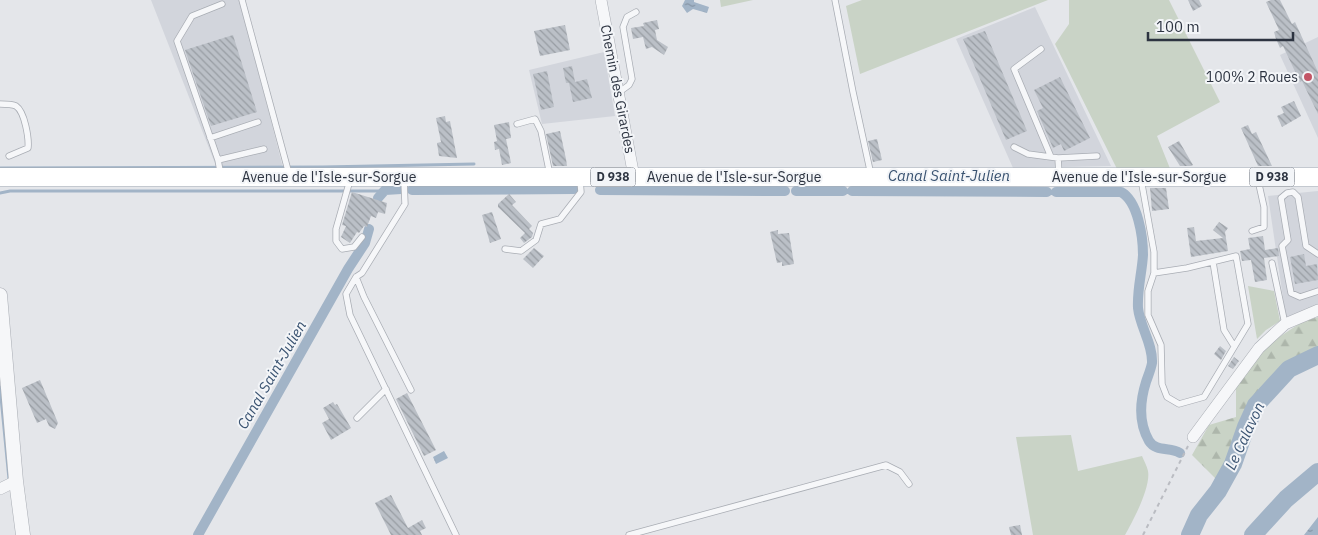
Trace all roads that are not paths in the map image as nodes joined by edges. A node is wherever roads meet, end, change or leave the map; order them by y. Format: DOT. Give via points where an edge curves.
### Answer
graph roads {
  1 [pos="242,0"];
  2 [pos="601,0"];
  3 [pos="835,0"];
  4 [pos="222,4"];
  5 [pos="636,12"];
  6 [pos="1041,49"];
  7 [pos="618,93"];
  8 [pos="0,104"];
  9 [pos="258,122"];
  10 [pos="517,124"];
  11 [pos="210,138"];
  12 [pos="1014,147"];
  13 [pos="264,149"];
  14 [pos="9,156"];
  15 [pos="1097,156"];
  16 [pos="1050,157"];
  17 [pos="1058,158"];
  18 [pos="219,168"];
  19 [pos="0,177"];
  20 [pos="290,177"];
  21 [pos="351,177"];
  22 [pos="550,177"];
  23 [pos="580,177"];
  24 [pos="634,177"];
  25 [pos="872,177"];
  26 [pos="1059,177"];
  27 [pos="1140,177"];
  28 [pos="1258,177"];
  29 [pos="1318,177"];
  30 [pos="404,178"];
  31 [pos="1252,231"];
  32 [pos="362,237"];
  33 [pos="505,249"];
  34 [pos="1318,254"];
  35 [pos="1213,262"];
  36 [pos="1272,263"];
  37 [pos="1154,273"];
  38 [pos="356,277"];
  39 [pos="1318,291"];
  40 [pos="0,295"];
  41 [pos="1318,310"];
  42 [pos="1285,324"];
  43 [pos="1,332"];
  44 [pos="1234,346"];
  45 [pos="386,389"];
  46 [pos="411,390"];
  47 [pos="356,418"];
  48 [pos="1193,438"];
  49 [pos="16,480"];
  50 [pos="909,484"];
  51 [pos="0,490"];
  52 [pos="23,535"];
  53 [pos="456,535"];
  54 [pos="629,535"];
  1 -- 20 [label="lane"];
  2 -- 7 [label="street, Chemin des Girardes"];
  3 -- 25 [label="lane"];
  4 -- 11 [label="lane" via="192,16 177,41"];
  5 -- 7 [label="lane" via="627,17 623,27 632,79"];
  6 -- 16 [label="lane" via="1014,69"];
  7 -- 24 [label="street, Chemin des Girardes"];
  8 -- 14 [label="lane" via="14,105 20,110 30,138 28,148"];
  9 -- 11 [label="lane"];
  10 -- 22 [label="lane" via="535,119 541,131"];
  11 -- 18 [label="lane"];
  12 -- 16 [label="lane" via="1028,154"];
  13 -- 18 [label="lane"];
  15 -- 17 [label="lane"];
  16 -- 17 [label="lane"];
  17 -- 26 [label="lane"];
  18 -- 19 [label="main road, Avenue de l'Isle-sur-Sorgue / D 938"];
  18 -- 20 [label="main road, Avenue de l'Isle-sur-Sorgue / D 938"];
  20 -- 21 [label="main road, Avenue de l'Isle-sur-Sorgue / D 938"];
  21 -- 30 [label="main road, Avenue de l'Isle-sur-Sorgue / D 938"];
  21 -- 32 [label="lane" via="336,228 336,241 342,249 354,247"];
  22 -- 23 [label="main road, Avenue de l'Isle-sur-Sorgue / D 938"];
  22 -- 30 [label="main road, Avenue de l'Isle-sur-Sorgue / D 938"];
  23 -- 24 [label="main road, Avenue de l'Isle-sur-Sorgue / D 938"];
  23 -- 33 [label="lane" via="581,192 560,219 540,224 536,240 521,251"];
  24 -- 25 [label="main road, Avenue de l'Isle-sur-Sorgue / D 938"];
  25 -- 26 [label="main road, Avenue de l'Isle-sur-Sorgue / D 938"];
  26 -- 27 [label="main road, Avenue de l'Isle-sur-Sorgue / D 938"];
  27 -- 28 [label="main road, Avenue de l'Isle-sur-Sorgue / D 938"];
  27 -- 37 [label="lane" via="1154,252"];
  28 -- 29 [label="main road, Avenue de l'Isle-sur-Sorgue / D 938"];
  28 -- 31 [label="lane" via="1264,227"];
  30 -- 38 [label="lane" via="405,204 362,273"];
  34 -- 39 [label="lane" via="1306,246 1298,198 1293,192 1287,193 1281,198 1288,240 1282,246 1291,293 1300,297"];
  35 -- 37 [label="lane"];
  35 -- 44 [label="lane" via="1224,330"];
  35 -- 44 [label="lane" via="1236,256 1248,324"];
  36 -- 42 [label="lane"];
  37 -- 44 [label="lane" via="1148,291 1148,315 1161,345 1162,384 1167,397 1180,404 1204,397"];
  38 -- 45 [label="lane" via="346,294 350,315"];
  38 -- 46 [label="lane"];
  40 -- 43 [label="street"];
  41 -- 42 [label="street"];
  42 -- 48 [label="street" via="1259,348"];
  43 -- 49 [label="street"];
  45 -- 47 [label="lane"];
  45 -- 53 [label="lane"];
  49 -- 51 [label="street"];
  49 -- 52 [label="street"];
  50 -- 54 [label="lane" via="900,472 886,465"];
}
